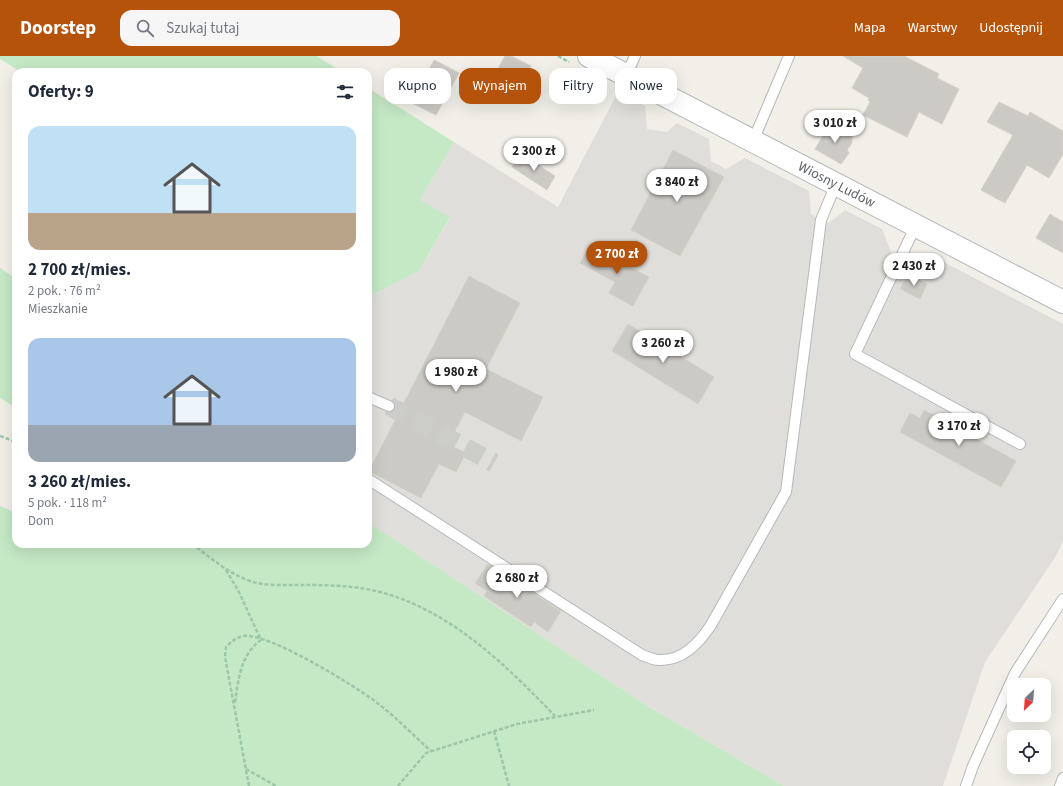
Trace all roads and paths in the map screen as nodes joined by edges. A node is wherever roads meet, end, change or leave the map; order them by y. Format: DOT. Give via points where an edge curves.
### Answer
graph roads {
  1 [pos="589,56"];
  2 [pos="635,56"];
  3 [pos="789,56"];
  4 [pos="630,68"];
  5 [pos="615,70"];
  6 [pos="677,102"];
  7 [pos="753,141"];
  8 [pos="836,184"];
  9 [pos="916,226"];
  10 [pos="1063,302"];
  11 [pos="372,399"];
  12 [pos="389,406"];
  13 [pos="0,436"];
  14 [pos="12,440"];
  15 [pos="1020,444"];
  16 [pos="372,482"];
  17 [pos="197,548"];
  18 [pos="224,568"];
  19 [pos="1063,599"];
  20 [pos="261,640"];
  21 [pos="235,707"];
  22 [pos="594,710"];
  23 [pos="555,716"];
  24 [pos="494,731"];
  25 [pos="432,751"];
  26 [pos="246,768"];
  27 [pos="1063,778"];
  28 [pos="249,786"];
  29 [pos="276,786"];
  30 [pos="398,786"];
  31 [pos="509,786"];
  32 [pos="966,786"];
  33 [pos="1060,786"];
  1 -- 5 [label="street, Wiosny Ludów"];
  2 -- 4 [label="lane"];
  3 -- 7 [label="lane"];
  6 -- 7 [label="street, Wiosny Ludów"];
  7 -- 8 [label="street, Wiosny Ludów"];
  8 -- 9 [label="street, Wiosny Ludów"];
  8 -- 16 [label="lane" via="821,220 786,492 711,625 702,639 690,650 676,658 659,660 642,655"];
  9 -- 10 [label="street, Wiosny Ludów"];
  9 -- 15 [label="lane" via="855,354"];
  11 -- 12 [label="lane"];
  13 -- 14 [label="path"];
  17 -- 18 [label="path"];
  18 -- 20 [label="path" via="238,590"];
  18 -- 23 [label="path" via="252,582 370,589 425,610 452,625 512,671"];
  19 -- 32 [label="lane" via="1015,673 972,766"];
  20 -- 21 [label="path" via="252,646 246,656"];
  20 -- 21 [label="path" via="244,636 232,640 226,647"];
  20 -- 25 [label="path" via="324,669 364,694"];
  21 -- 26 [label="path"];
  22 -- 23 [label="path"];
  23 -- 24 [label="path"];
  24 -- 25 [label="path"];
  24 -- 31 [label="path"];
  25 -- 30 [label="path" via="426,753"];
  26 -- 28 [label="path"];
  26 -- 29 [label="path"];
  27 -- 33 [label="lane"];
}
